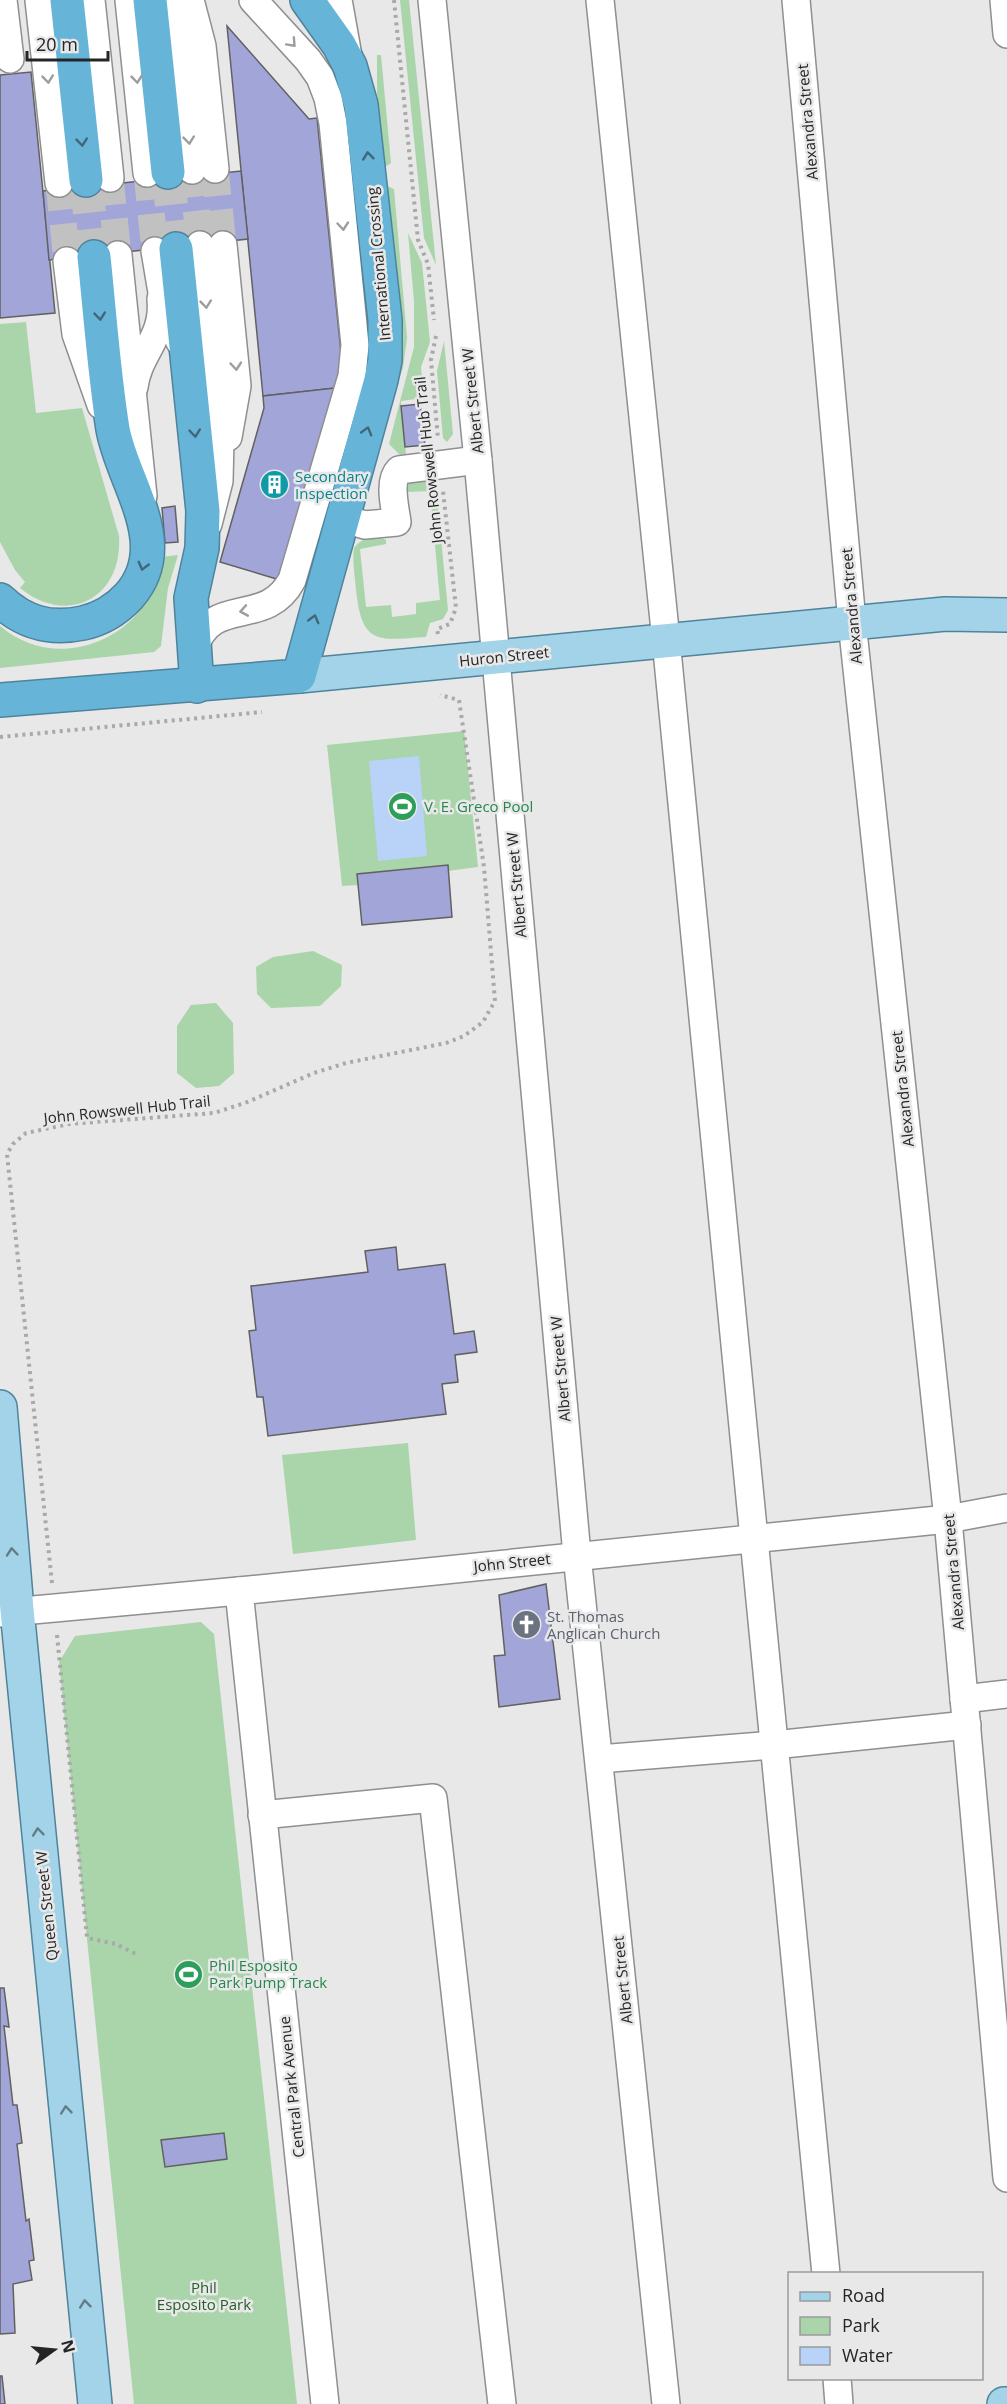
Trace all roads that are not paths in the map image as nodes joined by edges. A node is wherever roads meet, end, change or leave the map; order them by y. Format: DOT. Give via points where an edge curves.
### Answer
graph roads {
  1 [pos="3,0"];
  2 [pos="39,0"];
  3 [pos="67,0"];
  4 [pos="91,0"];
  5 [pos="129,0"];
  6 [pos="150,0"];
  7 [pos="167,0"];
  8 [pos="190,0"];
  9 [pos="253,0"];
  10 [pos="307,0"];
  11 [pos="432,0"];
  12 [pos="600,0"];
  13 [pos="796,0"];
  14 [pos="1004,0"];
  15 [pos="338,6"];
  16 [pos="1007,34"];
  17 [pos="10,59"];
  18 [pos="350,66"];
  19 [pos="181,171"];
  20 [pos="85,180"];
  21 [pos="188,248"];
  22 [pos="93,258"];
  23 [pos="159,280"];
  24 [pos="123,312"];
  25 [pos="150,346"];
  26 [pos="190,380"];
  27 [pos="133,394"];
  28 [pos="478,460"];
  29 [pos="341,518"];
  30 [pos="147,531"];
  31 [pos="202,548"];
  32 [pos="314,558"];
  33 [pos="0,600"];
  34 [pos="1007,615"];
  35 [pos="852,622"];
  36 [pos="666,640"];
  37 [pos="194,649"];
  38 [pos="496,657"];
  39 [pos="299,676"];
  40 [pos="197,686"];
  41 [pos="0,700"];
  42 [pos="0,1407"];
  43 [pos="1007,1508"];
  44 [pos="948,1519"];
  45 [pos="754,1538"];
  46 [pos="577,1555"];
  47 [pos="239,1591"];
  48 [pos="8,1612"];
  49 [pos="1007,1694"];
  50 [pos="965,1712"];
  51 [pos="774,1745"];
  52 [pos="599,1759"];
  53 [pos="262,1815"];
  54 [pos="1007,2178"];
  55 [pos="826,2272"];
  56 [pos="837,2380"];
  57 [pos="1007,2398"];
  58 [pos="95,2404"];
  59 [pos="325,2404"];
  60 [pos="502,2404"];
  61 [pos="666,2404"];
  62 [pos="839,2404"];
  63 [pos="1005,2404"];
  1 -- 17 [label="street"];
  2 -- 20 [label="street, one-way"];
  3 -- 20 [label="highway, one-way"];
  4 -- 20 [label="street"];
  5 -- 19 [label="street, one-way"];
  6 -- 19 [label="highway"];
  7 -- 19 [label="street, one-way" via="179,46"];
  8 -- 19 [label="street" via="202,46"];
  9 -- 32 [label="street, one-way" via="320,77 333,123 355,345"];
  10 -- 18 [label="highway, International Crossing"];
  11 -- 28 [label="street, Albert Street W"];
  12 -- 36 [label="street"];
  13 -- 35 [label="street, Alexandra Street"];
  14 -- 16 [label="street"];
  15 -- 18 [label="street"];
  29 -- 18 [label="highway, International Crossing, one-way" via="381,381 386,340 365,126"];
  21 -- 23 [label="street"];
  21 -- 26 [label="highway"];
  21 -- 31 [label="street, one-way" via="237,386"];
  22 -- 24 [label="street"];
  22 -- 30 [label="highway, one-way" via="116,449"];
  23 -- 25 [label="street" via="161,320"];
  23 -- 26 [label="street"];
  24 -- 25 [label="street" via="131,331"];
  24 -- 27 [label="street"];
  25 -- 26 [label="street"];
  25 -- 27 [label="street"];
  26 -- 31 [label="highway, one-way" via="203,511"];
  27 -- 30 [label="street"];
  28 -- 29 [label="street" via="407,467 396,472 393,483 397,522 364,525"];
  28 -- 38 [label="street, Albert Street W"];
  29 -- 32 [label="highway, International Crossing"];
  30 -- 33 [label="highway, one-way" via="143,571 135,590 109,613 89,622 49,626 24,618"];
  31 -- 37 [label="highway" via="190,598"];
  32 -- 37 [label="street, one-way" via="292,580 285,594 264,607 232,613 211,623 202,631"];
  39 -- 32 [label="highway, International Crossing, one-way"];
  34 -- 35 [label="main road, Huron Street" via="945,614"];
  35 -- 36 [label="main road, Huron Street"];
  35 -- 44 [label="street, Alexandra Street"];
  36 -- 38 [label="main road, Huron Street"];
  36 -- 45 [label="street"];
  37 -- 40 [label="highway"];
  38 -- 39 [label="main road, Huron Street"];
  38 -- 46 [label="street, Albert Street W"];
  39 -- 40 [label="highway, Huron Street"];
  40 -- 41 [label="highway, Huron Street"];
  48 -- 42 [label="main road, Queen Street W, one-way"];
  43 -- 44 [label="street, John Street"];
  44 -- 45 [label="street, John Street"];
  44 -- 50 [label="street, Alexandra Street"];
  45 -- 46 [label="street, John Street"];
  45 -- 51 [label="street"];
  46 -- 47 [label="street, John Street"];
  46 -- 52 [label="street, Albert Street"];
  47 -- 48 [label="street, John Street"];
  47 -- 53 [label="street, Central Park Avenue"];
  58 -- 48 [label="main road, Queen Street W, one-way"];
  49 -- 50 [label="street"];
  50 -- 51 [label="street"];
  50 -- 54 [label="street, Alexandra Street"];
  51 -- 52 [label="street"];
  51 -- 55 [label="street"];
  52 -- 61 [label="street, Albert Street"];
  53 -- 59 [label="street, Central Park Avenue"];
  53 -- 60 [label="street" via="433,1798"];
  56 -- 62 [label="street"];
  57 -- 63 [label="street"];
}
